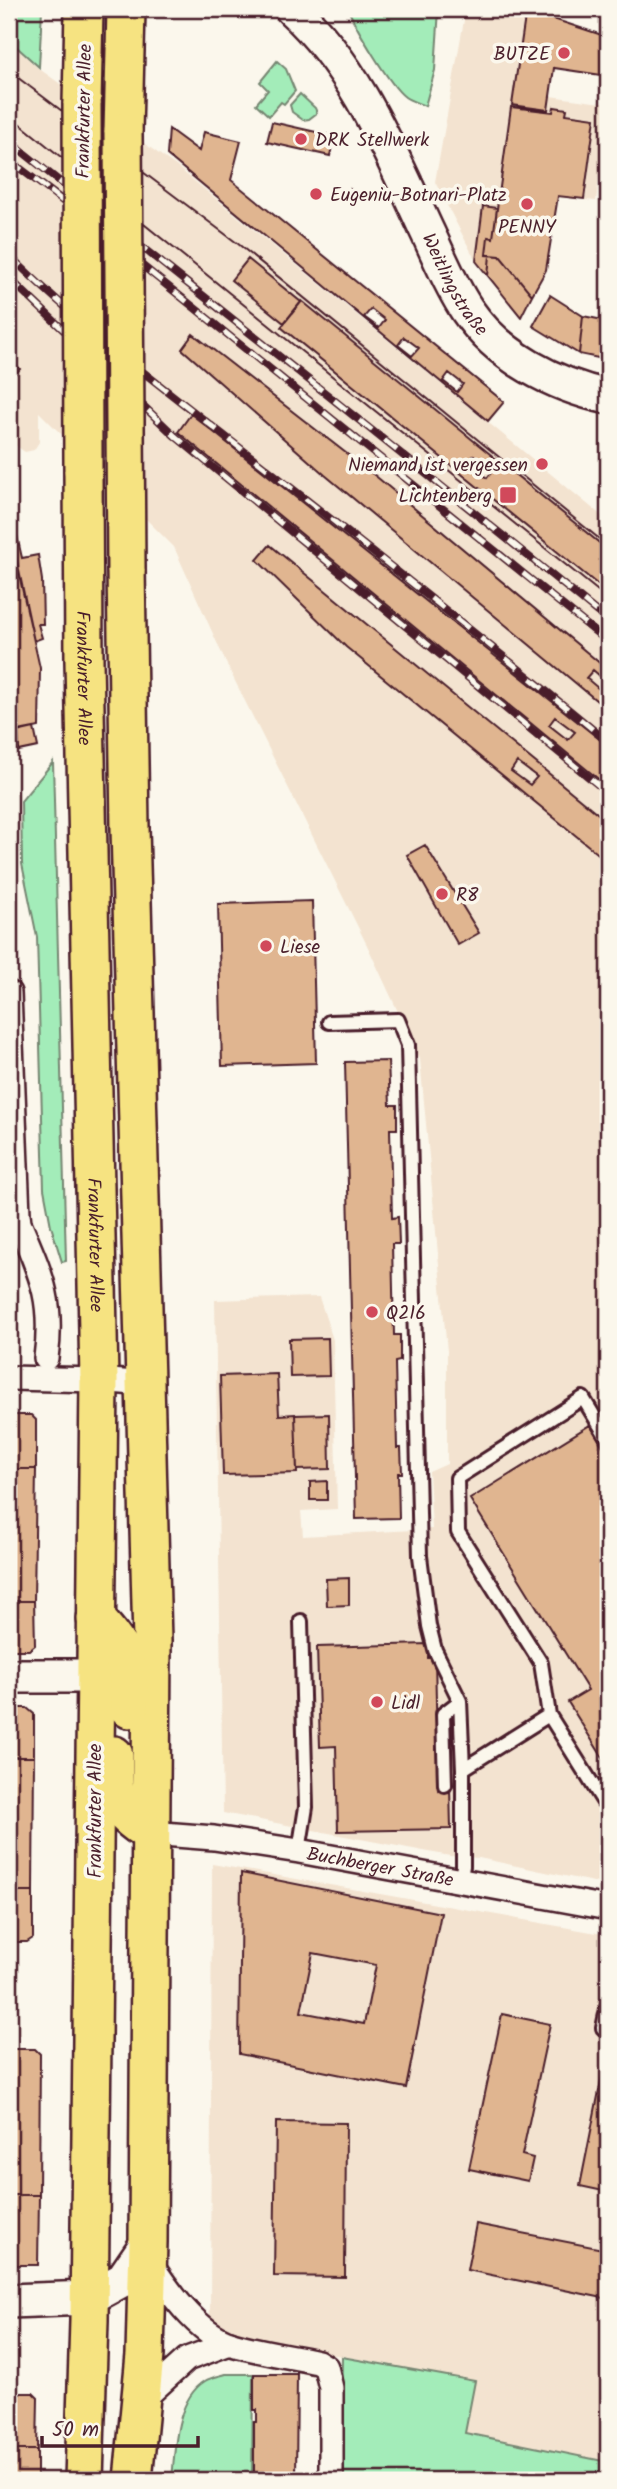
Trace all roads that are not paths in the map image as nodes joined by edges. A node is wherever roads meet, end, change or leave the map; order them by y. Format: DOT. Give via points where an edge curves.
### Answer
graph roads {
  1 [pos="84,9"];
  2 [pos="127,9"];
  3 [pos="292,9"];
  4 [pos="608,397"];
  5 [pos="9,993"];
  6 [pos="329,1022"];
  7 [pos="10,1035"];
  8 [pos="46,1359"];
  9 [pos="9,1378"];
  10 [pos="99,1380"];
  11 [pos="146,1384"];
  12 [pos="608,1439"];
  13 [pos="96,1619"];
  14 [pos="301,1621"];
  15 [pos="9,1676"];
  16 [pos="94,1676"];
  17 [pos="460,1701"];
  18 [pos="549,1715"];
  19 [pos="463,1769"];
  20 [pos="444,1785"];
  21 [pos="608,1805"];
  22 [pos="150,1833"];
  23 [pos="299,1850"];
  24 [pos="93,1865"];
  25 [pos="460,1882"];
  26 [pos="608,1908"];
  27 [pos="608,2004"];
  28 [pos="608,2029"];
  29 [pos="148,2251"];
  30 [pos="89,2298"];
  31 [pos="9,2301"];
  32 [pos="230,2343"];
  33 [pos="141,2401"];
  34 [pos="84,2480"];
  35 [pos="133,2480"];
  36 [pos="331,2480"];
  1 -- 10 [label="main road, Frankfurter Allee, bridge" via="85,675"];
  2 -- 11 [label="main road, bridge" via="123,132 126,569"];
  3 -- 4 [label="street, Weitlingstraße" via="338,59 364,99 467,310 494,340 527,365 552,379"];
  5 -- 7 [label="street"];
  6 -- 17 [label="lane" via="398,1020 408,1045 420,1556 435,1650"];
  7 -- 8 [label="street" via="19,1223 47,1297 50,1330"];
  9 -- 10 [label="street"];
  10 -- 11 [label="street"];
  10 -- 13 [label="main road, Frankfurter Allee"];
  11 -- 22 [label="main road"];
  12 -- 18 [label="lane" via="583,1398 457,1478 458,1532 541,1663"];
  13 -- 16 [label="main road, Frankfurter Allee"];
  13 -- 22 [label="main road" via="125,1659 129,1767"];
  14 -- 23 [label="lane" via="306,1807"];
  15 -- 16 [label="street"];
  16 -- 22 [label="main road" via="113,1699 114,1794 128,1819"];
  16 -- 24 [label="main road, Frankfurter Allee"];
  17 -- 19 [label="lane"];
  17 -- 20 [label="lane" via="443,1714"];
  18 -- 19 [label="lane"];
  18 -- 21 [label="lane"];
  19 -- 25 [label="lane"];
  22 -- 23 [label="street, Buchberger Straße"];
  22 -- 24 [label="main road"];
  22 -- 29 [label="main road"];
  23 -- 25 [label="street, Buchberger Straße"];
  24 -- 30 [label="main road, Frankfurter Allee"];
  25 -- 26 [label="street, Buchberger Straße"];
  27 -- 28 [label="lane" via="603,2028"];
  29 -- 30 [label="street" via="122,2280"];
  29 -- 32 [label="street" via="181,2306"];
  29 -- 33 [label="main road"];
  30 -- 31 [label="street"];
  30 -- 34 [label="main road, Frankfurter Allee"];
  32 -- 33 [label="street" via="187,2360"];
  32 -- 36 [label="street" via="326,2367 331,2388"];
  33 -- 35 [label="main road"];
}
